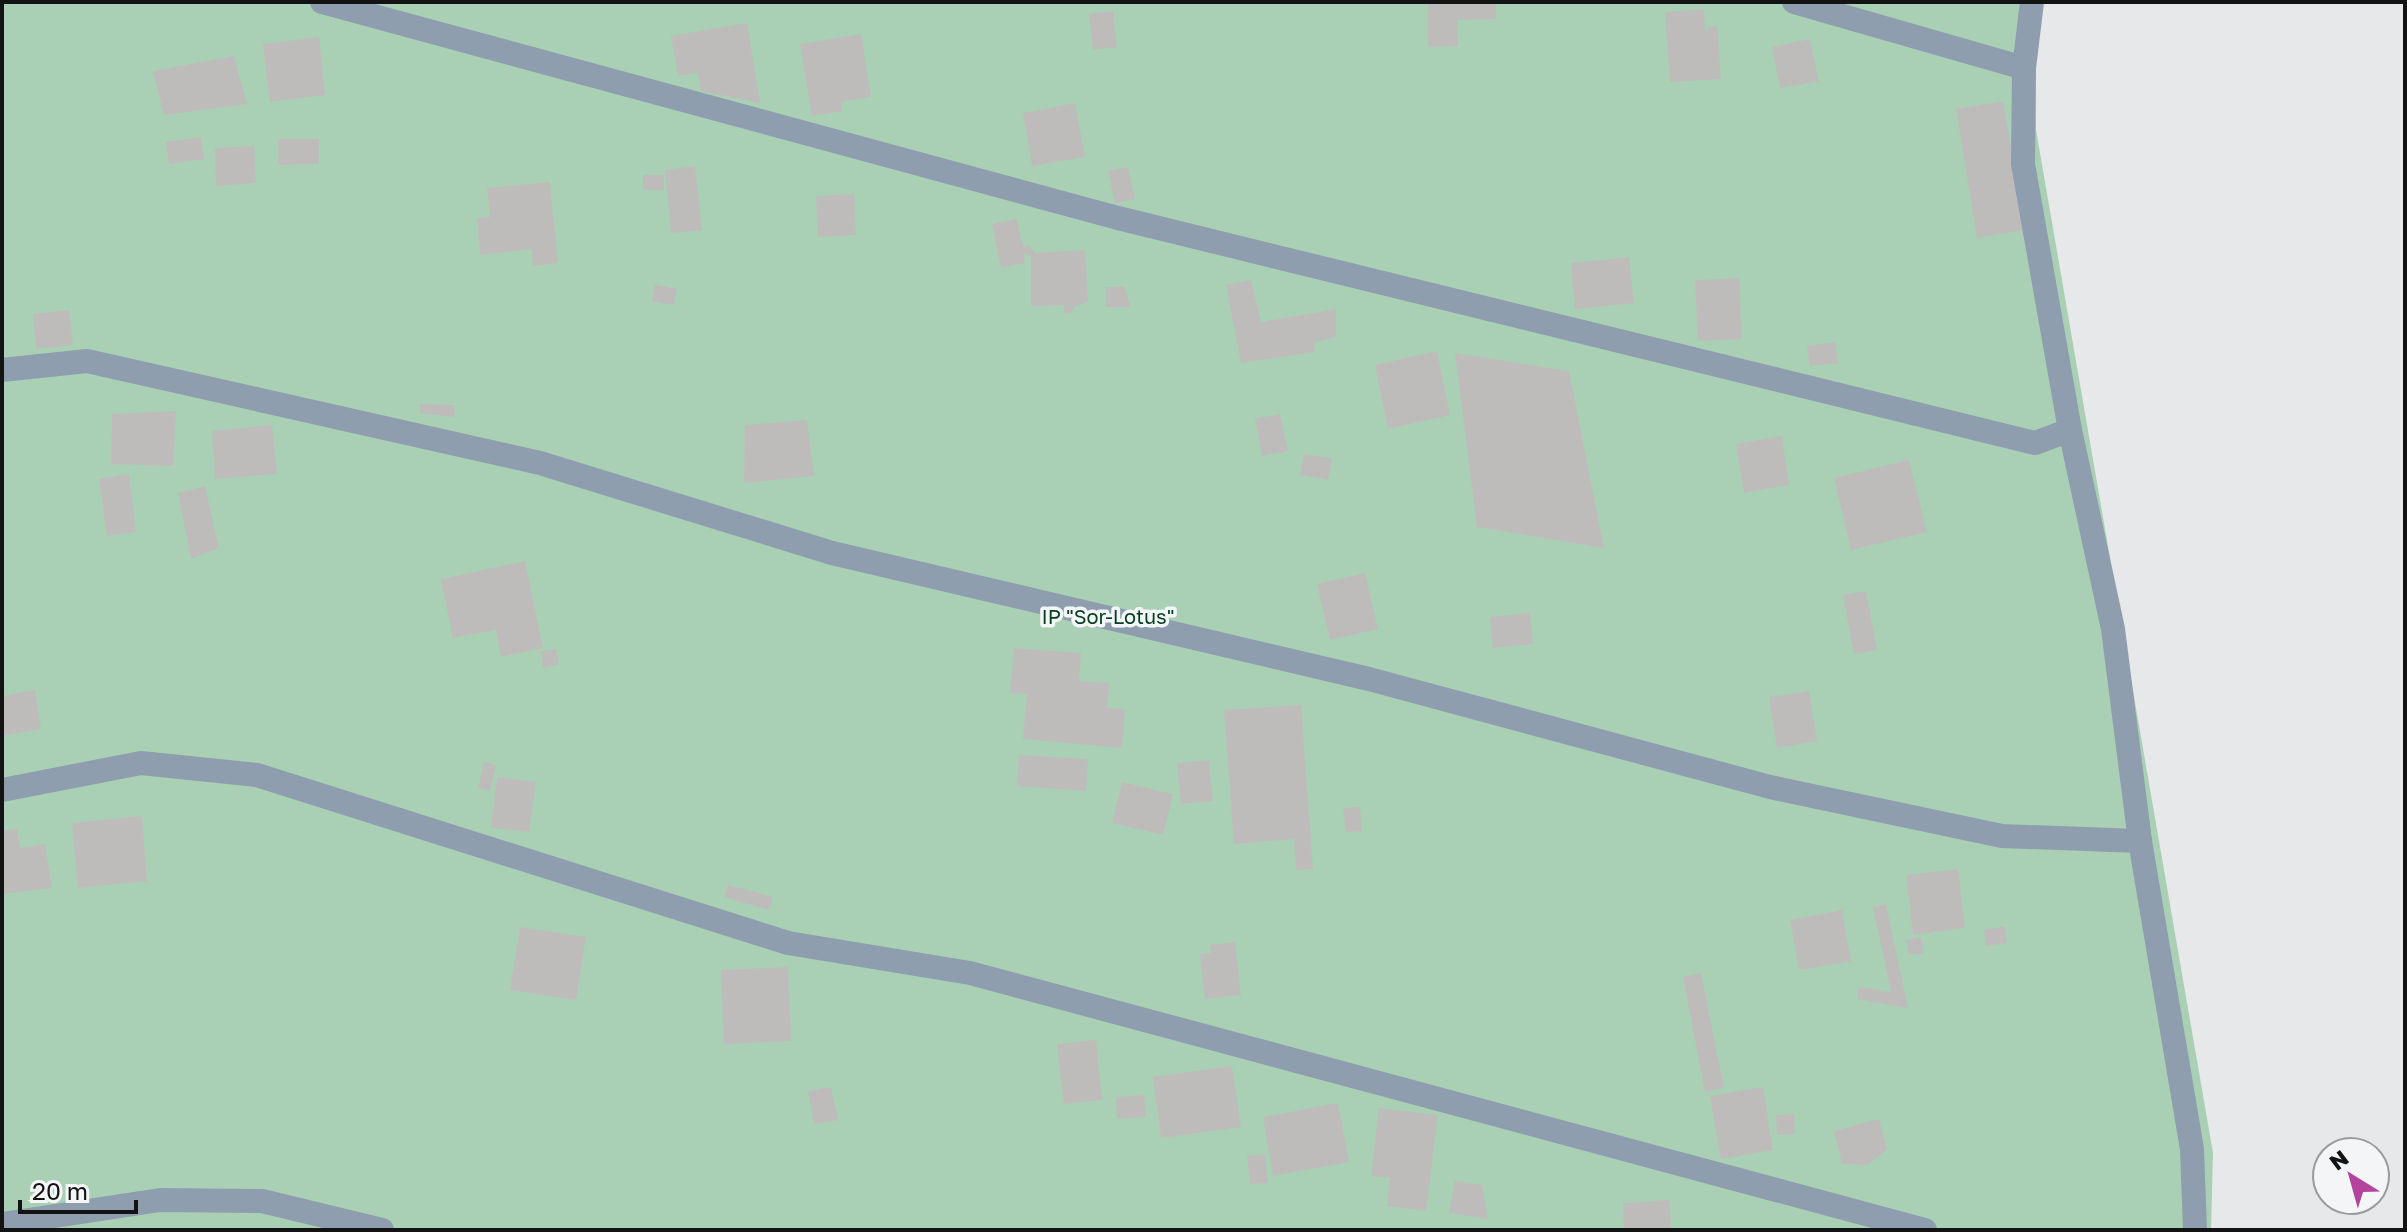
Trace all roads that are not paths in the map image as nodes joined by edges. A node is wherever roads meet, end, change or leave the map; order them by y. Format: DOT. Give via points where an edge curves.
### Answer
graph roads {
  1 [pos="322,2"];
  2 [pos="1794,2"];
  3 [pos="2032,2"];
  4 [pos="2024,68"];
  5 [pos="2,370"];
  6 [pos="2070,430"];
  7 [pos="2,790"];
  8 [pos="2140,841"];
  9 [pos="2,1224"];
  10 [pos="382,1230"];
  11 [pos="1925,1230"];
  12 [pos="2195,1230"];
  1 -- 6 [label="street" via="1118,218 2035,443"];
  2 -- 4 [label="street"];
  3 -- 4 [label="street"];
  4 -- 6 [label="street" via="2023,164"];
  5 -- 8 [label="street" via="87,361 540,463 832,553 1369,679 1770,787 2002,836"];
  6 -- 8 [label="street" via="2113,629"];
  7 -- 11 [label="street" via="141,763 257,775 788,943 970,973"];
  8 -- 12 [label="street" via="2192,1149"];
  9 -- 10 [label="street" via="160,1200 262,1201"];
}
